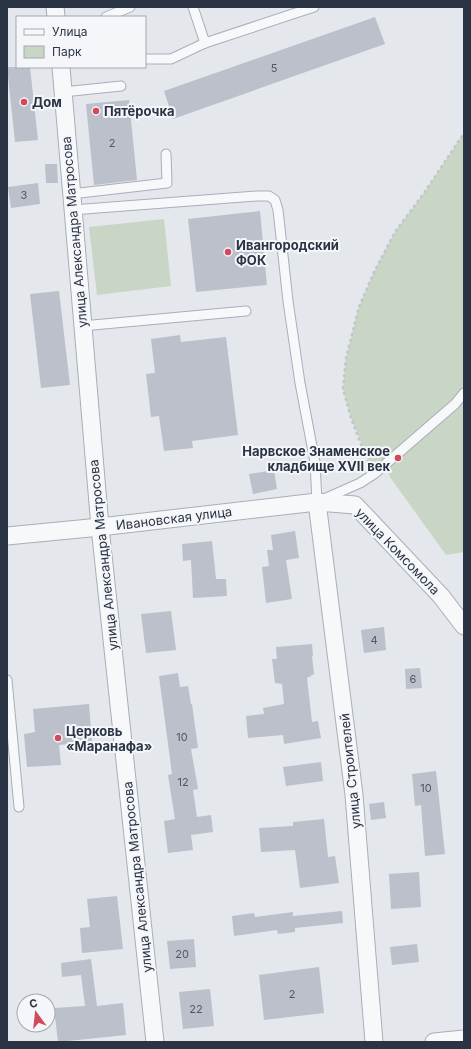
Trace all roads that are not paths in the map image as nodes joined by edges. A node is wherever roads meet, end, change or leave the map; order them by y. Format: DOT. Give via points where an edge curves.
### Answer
graph roads {
  1 [pos="130,7"];
  2 [pos="194,7"];
  3 [pos="314,7"];
  4 [pos="108,16"];
  5 [pos="205,43"];
  6 [pos="146,58"];
  7 [pos="61,68"];
  8 [pos="121,86"];
  9 [pos="63,92"];
  10 [pos="166,154"];
  11 [pos="71,202"];
  12 [pos="246,311"];
  13 [pos="82,326"];
  14 [pos="464,393"];
  15 [pos="317,502"];
  16 [pos="100,527"];
  17 [pos="7,536"];
  18 [pos="464,626"];
  19 [pos="7,680"];
  20 [pos="19,807"];
  21 [pos="464,1039"];
  22 [pos="155,1042"];
  23 [pos="374,1042"];
  24 [pos="434,1042"];
  1 -- 4 [label="lane"];
  2 -- 5 [label="lane"];
  3 -- 5 [label="lane"];
  5 -- 6 [label="lane" via="171,59"];
  7 -- 9 [label="street, улица Александра Матросова"];
  8 -- 9 [label="lane"];
  9 -- 11 [label="street, улица Александра Матросова"];
  10 -- 11 [label="lane" via="168,183"];
  11 -- 13 [label="street, улица Александра Матросова"];
  11 -- 15 [label="lane" via="257,196 269,196 275,200 300,383 315,462"];
  12 -- 13 [label="lane"];
  13 -- 16 [label="street, улица Александра Матросова"];
  14 -- 15 [label="lane" via="455,404 374,474"];
  15 -- 16 [label="street, Ивановская улица"];
  15 -- 18 [label="street, улица Комсомола" via="355,505 441,596"];
  15 -- 23 [label="street, улица Строителей" via="354,795"];
  16 -- 17 [label="street, Ивановская улица"];
  16 -- 22 [label="street, улица Александра Матросова"];
  19 -- 20 [label="lane"];
  21 -- 24 [label="street"];
}
